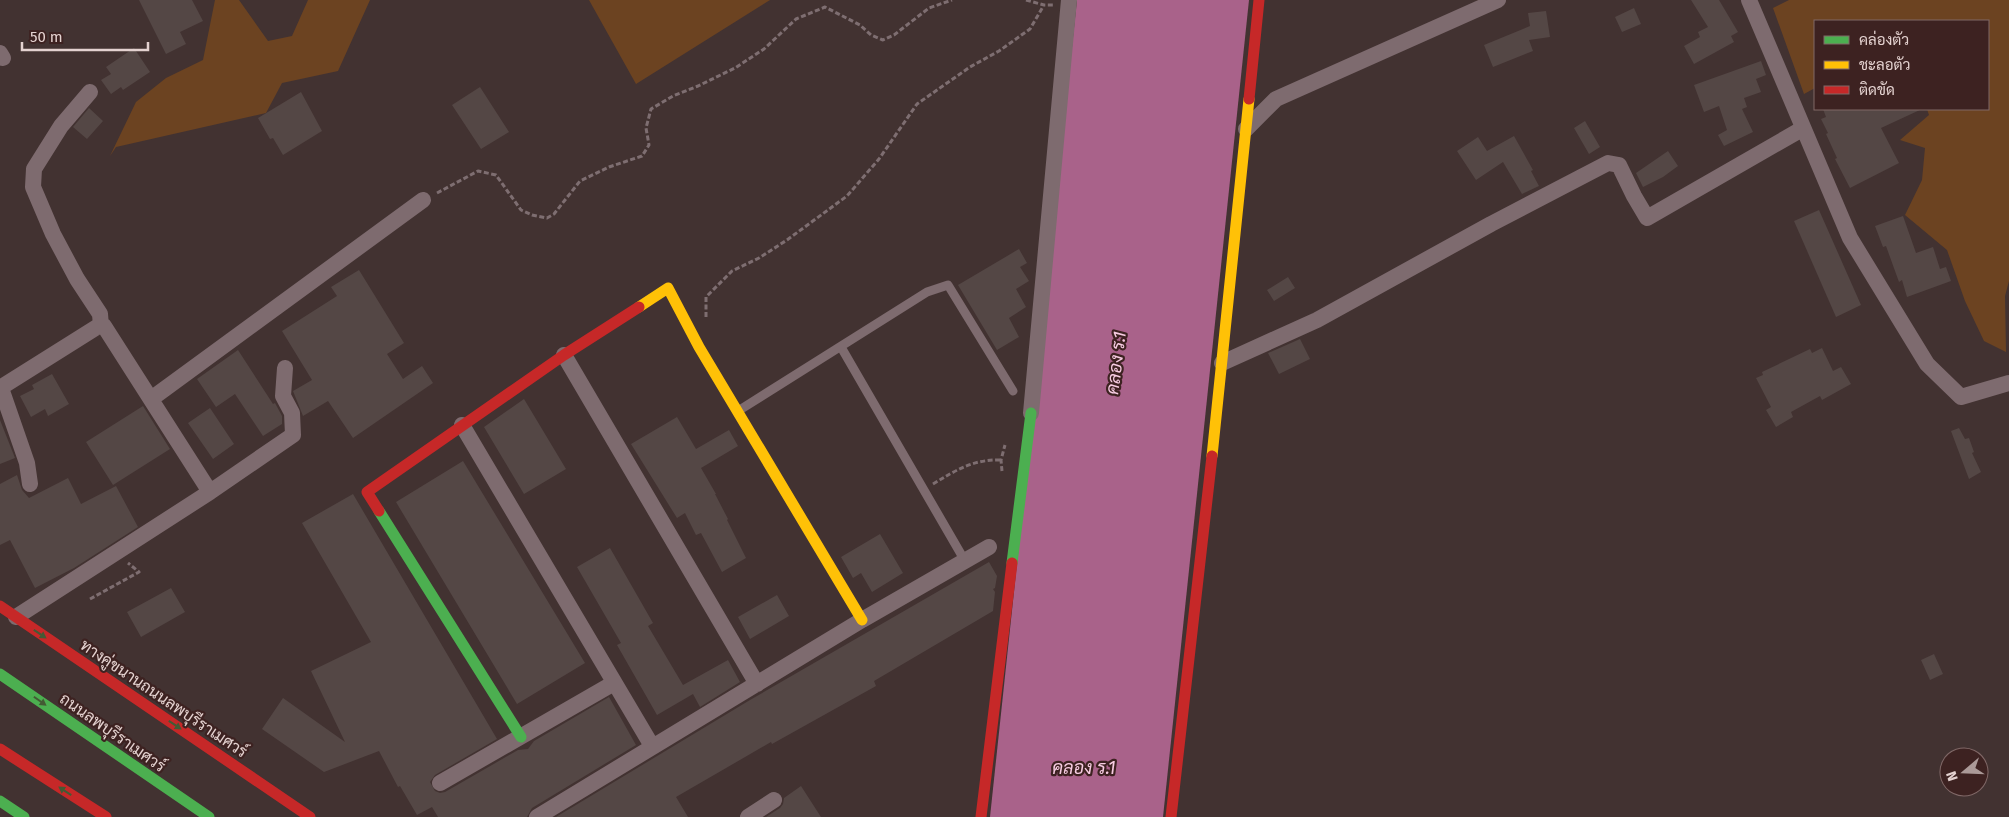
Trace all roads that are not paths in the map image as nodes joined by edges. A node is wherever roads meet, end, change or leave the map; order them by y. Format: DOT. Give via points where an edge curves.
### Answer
graph roads {
  1 [pos="1259,0"];
  2 [pos="1498,0"];
  3 [pos="1749,0"];
  4 [pos="1069,3"];
  5 [pos="90,92"];
  6 [pos="1246,128"];
  7 [pos="1802,128"];
  8 [pos="423,200"];
  9 [pos="101,326"];
  10 [pos="841,347"];
  11 [pos="564,355"];
  12 [pos="1222,363"];
  13 [pos="285,368"];
  14 [pos="2009,384"];
  15 [pos="1,388"];
  16 [pos="1013,391"];
  17 [pos="151,400"];
  18 [pos="738,412"];
  19 [pos="1031,413"];
  20 [pos="462,425"];
  21 [pos="30,484"];
  22 [pos="210,492"];
  23 [pos="989,547"];
  24 [pos="965,561"];
  25 [pos="0,606"];
  26 [pos="16,617"];
  27 [pos="862,620"];
  28 [pos="0,674"];
  29 [pos="614,682"];
  30 [pos="756,684"];
  31 [pos="521,737"];
  32 [pos="652,746"];
  33 [pos="0,749"];
  34 [pos="440,783"];
  35 [pos="774,800"];
  36 [pos="0,801"];
  37 [pos="24,817"];
  38 [pos="106,817"];
  39 [pos="209,817"];
  40 [pos="310,817"];
  41 [pos="537,817"];
  42 [pos="748,817"];
  43 [pos="981,817"];
  44 [pos="1170,817"];
  1 -- 6 [label="street"];
  2 -- 6 [label="street" via="1276,99"];
  3 -- 7 [label="street"];
  4 -- 19 [label="street"];
  5 -- 9 [label="street" via="61,126 34,170 33,187 76,279 100,314"];
  6 -- 12 [label="street"];
  7 -- 12 [label="street" via="1647,218 1619,165 1608,163 1317,320"];
  7 -- 14 [label="street" via="1850,238 1927,364 1961,397"];
  8 -- 17 [label="street"];
  9 -- 15 [label="street"];
  9 -- 17 [label="street"];
  10 -- 16 [label="lane" via="927,292 948,285"];
  10 -- 18 [label="lane"];
  10 -- 24 [label="lane"];
  11 -- 18 [label="street" via="668,288"];
  11 -- 20 [label="street"];
  11 -- 30 [label="street"];
  12 -- 44 [label="street"];
  13 -- 22 [label="street" via="283,396 292,413 294,435"];
  15 -- 21 [label="street" via="27,463"];
  17 -- 22 [label="street"];
  18 -- 27 [label="street"];
  19 -- 43 [label="street"];
  20 -- 29 [label="street"];
  20 -- 31 [label="street" via="367,492"];
  22 -- 26 [label="street"];
  23 -- 24 [label="street"];
  24 -- 27 [label="street"];
  25 -- 26 [label="street, ทางคู่ขนานถนนลพบุรีราเมศวร์"];
  26 -- 40 [label="street, ทางคู่ขนานถนนลพบุรีราเมศวร์, one-way"];
  27 -- 30 [label="street"];
  28 -- 39 [label="street, ถนนลพบุรีราเมศวร์, one-way" via="177,801"];
  29 -- 31 [label="street"];
  29 -- 32 [label="street"];
  30 -- 32 [label="street"];
  31 -- 34 [label="street"];
  32 -- 41 [label="street"];
  38 -- 33 [label="street, one-way"];
  35 -- 42 [label="street"];
  36 -- 37 [label="street"];
}
